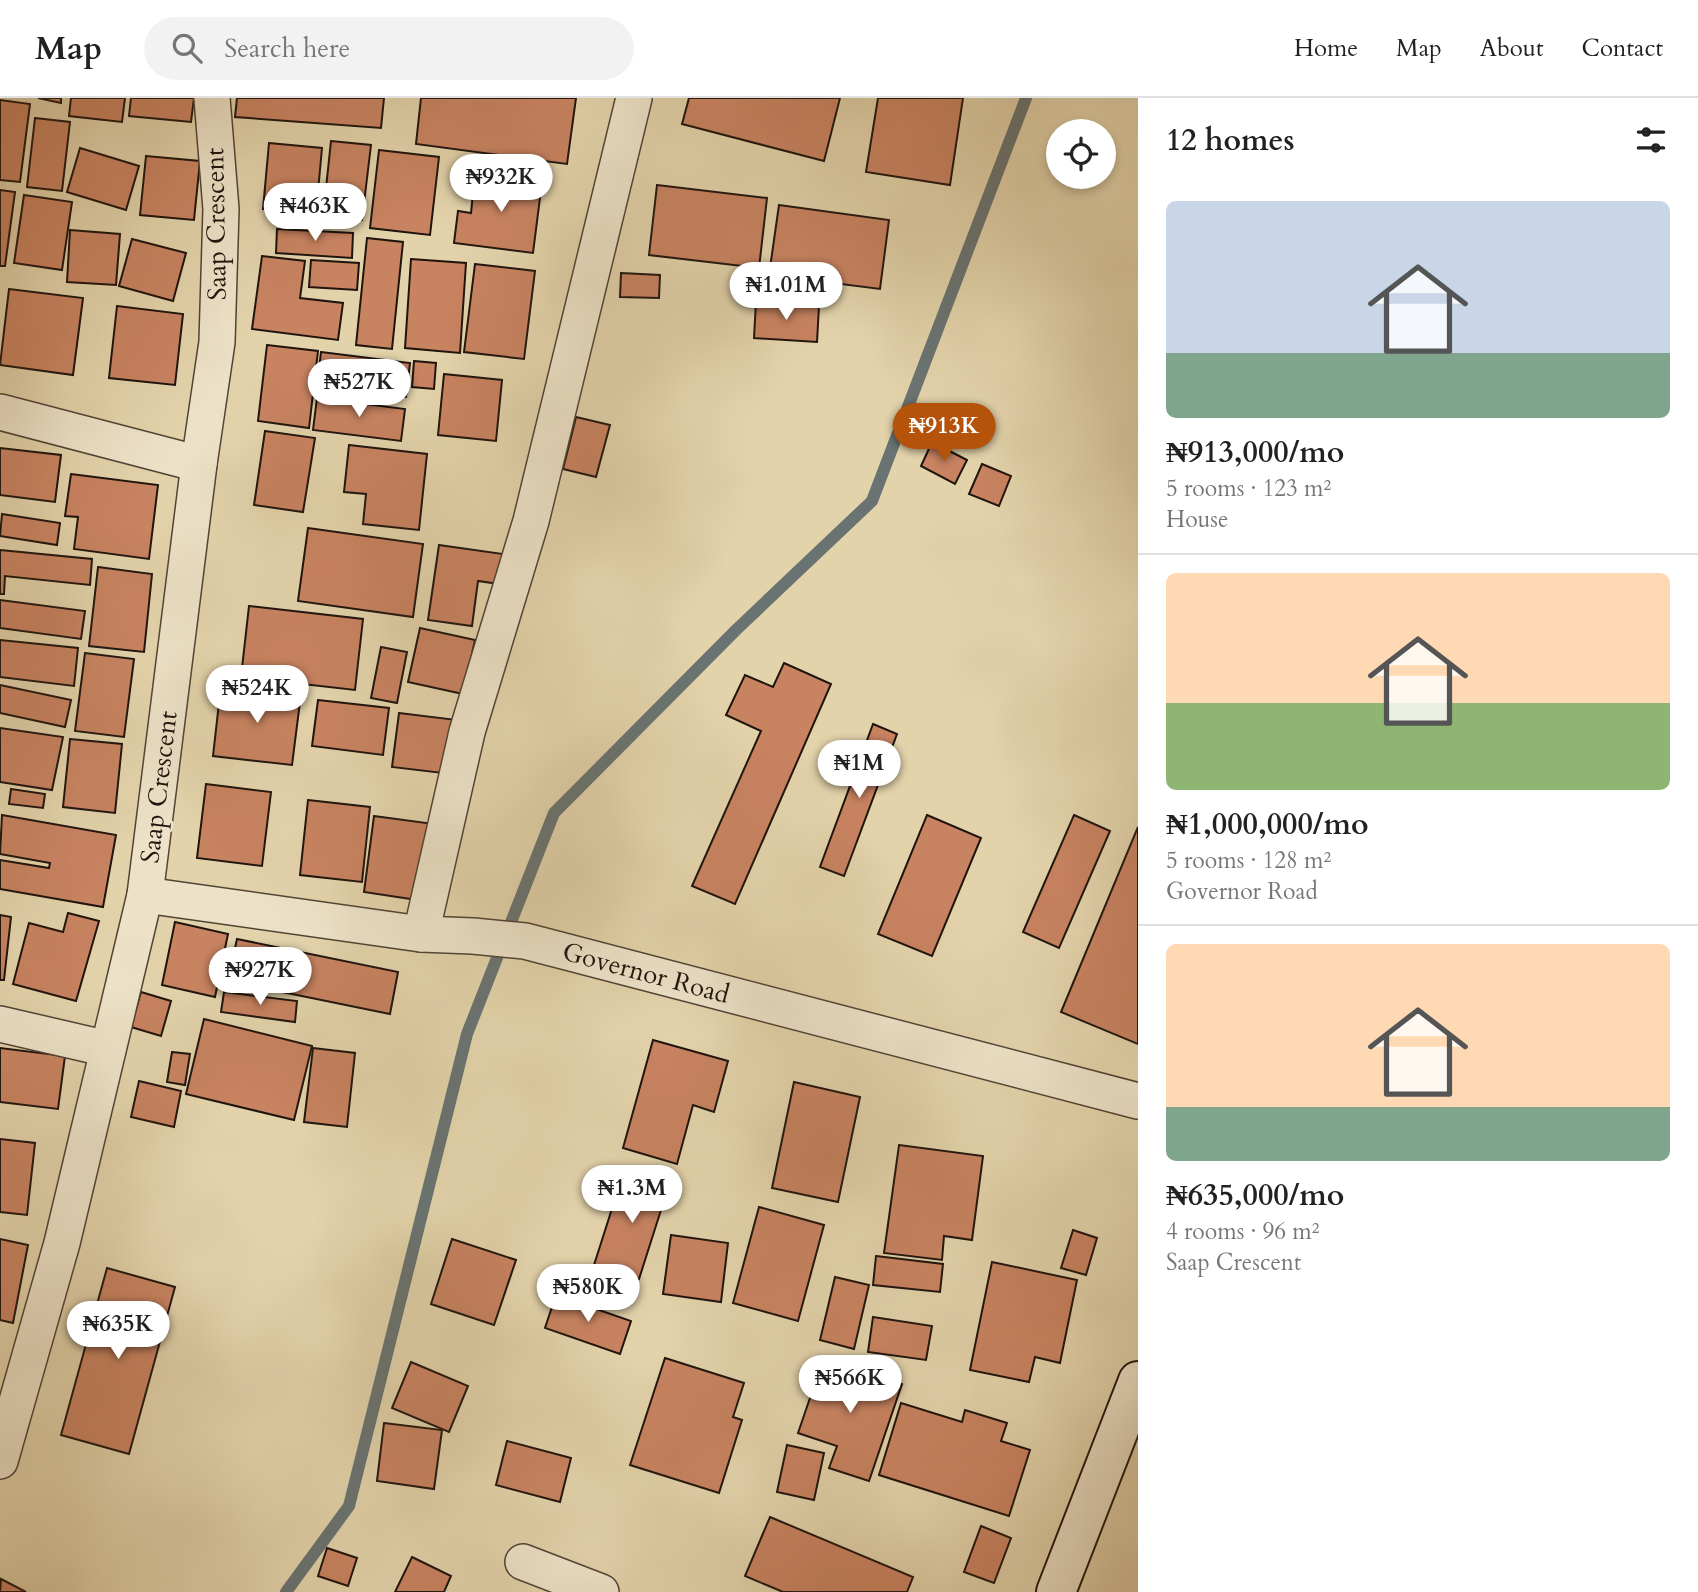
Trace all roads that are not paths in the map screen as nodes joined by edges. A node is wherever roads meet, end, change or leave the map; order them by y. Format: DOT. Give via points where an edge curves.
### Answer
graph roads {
  1 [pos="212,98"];
  2 [pos="634,98"];
  3 [pos="0,412"];
  4 [pos="199,464"];
  5 [pos="145,895"];
  6 [pos="421,934"];
  7 [pos="0,1024"];
  8 [pos="108,1049"];
  9 [pos="1138,1101"];
  10 [pos="1138,1381"];
  11 [pos="0,1461"];
  12 [pos="523,1562"];
  13 [pos="601,1592"];
  14 [pos="1056,1592"];
  1 -- 4 [label="street, Saap Crescent" via="221,209 218,315"];
  2 -- 6 [label="street" via="531,521 467,732"];
  3 -- 4 [label="street"];
  4 -- 5 [label="street, Saap Crescent"];
  5 -- 6 [label="street, Governor Road"];
  5 -- 8 [label="street, Saap Crescent"];
  6 -- 9 [label="street, Governor Road" via="525,942"];
  7 -- 8 [label="street"];
  8 -- 11 [label="street, Saap Crescent" via="62,1243"];
  10 -- 14 [label="street"];
  12 -- 13 [label="street"];
}
